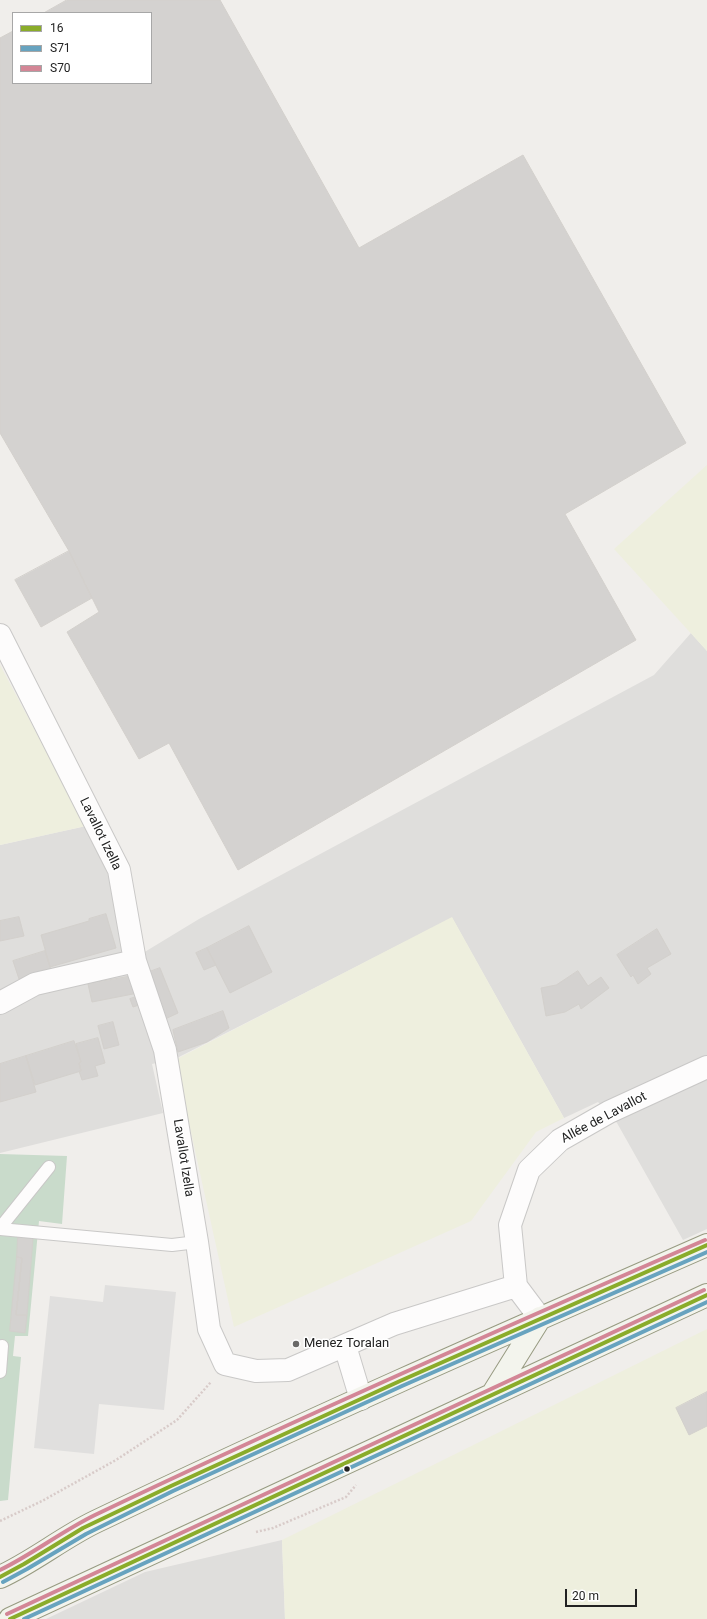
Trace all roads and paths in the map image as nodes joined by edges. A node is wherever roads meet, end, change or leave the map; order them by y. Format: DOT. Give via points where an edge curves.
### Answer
graph roads {
  1 [pos="0,635"];
  2 [pos="135,961"];
  3 [pos="0,1003"];
  4 [pos="707,1067"];
  5 [pos="49,1167"];
  6 [pos="0,1228"];
  7 [pos="197,1242"];
  8 [pos="707,1245"];
  9 [pos="516,1286"];
  10 [pos="707,1295"];
  11 [pos="540,1318"];
  12 [pos="5,1346"];
  13 [pos="344,1346"];
  14 [pos="225,1364"];
  15 [pos="0,1372"];
  16 [pos="492,1395"];
  17 [pos="361,1399"];
  18 [pos="0,1521"];
  19 [pos="0,1578"];
  20 [pos="10,1619"];
  1 -- 2 [label="street, Lavallot Izella" via="120,870"];
  2 -- 3 [label="street" via="35,984"];
  2 -- 7 [label="street, Lavallot Izella" via="165,1050"];
  4 -- 9 [label="street, Allée de Lavallot" via="609,1112 560,1140 529,1170 510,1225"];
  5 -- 6 [label="lane"];
  6 -- 7 [label="lane" via="172,1245"];
  7 -- 14 [label="street, Lavallot Izella" via="209,1329"];
  8 -- 11 [label="main road"];
  9 -- 11 [label="street"];
  9 -- 13 [label="street" via="394,1324"];
  10 -- 16 [label="main road"];
  11 -- 16 [label="main road"];
  11 -- 17 [label="main road"];
  12 -- 15 [label="lane"];
  13 -- 14 [label="street" via="288,1370 256,1371"];
  13 -- 17 [label="street"];
  14 -- 18 [label="path" via="177,1420 116,1460"];
  16 -- 20 [label="main road"];
  17 -- 19 [label="main road" via="92,1524 21,1568"];
}
